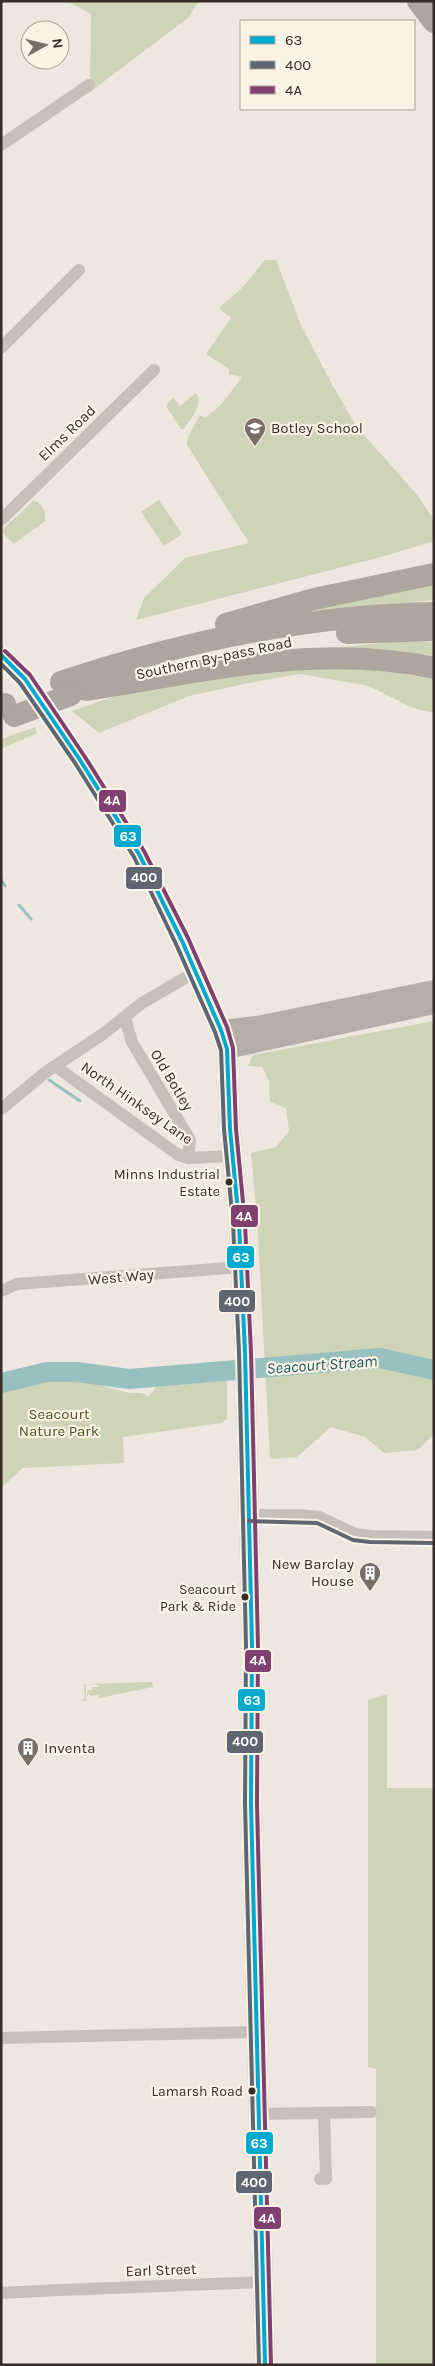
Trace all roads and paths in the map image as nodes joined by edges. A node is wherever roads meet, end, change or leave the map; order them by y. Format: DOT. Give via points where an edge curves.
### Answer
graph roads {
  1 [pos="418,1"];
  2 [pos="434,22"];
  3 [pos="89,85"];
  4 [pos="1,144"];
  5 [pos="79,270"];
  6 [pos="1,348"];
  7 [pos="154,370"];
  8 [pos="1,520"];
  9 [pos="434,574"];
  10 [pos="434,613"];
  11 [pos="434,630"];
  12 [pos="1,654"];
  13 [pos="127,661"];
  14 [pos="434,668"];
  15 [pos="1,670"];
  16 [pos="73,689"];
  17 [pos="5,712"];
  18 [pos="55,725"];
  19 [pos="195,972"];
  20 [pos="434,990"];
  21 [pos="434,1004"];
  22 [pos="125,1018"];
  23 [pos="224,1040"];
  24 [pos="55,1066"];
  25 [pos="1,1109"];
  26 [pos="232,1156"];
  27 [pos="188,1158"];
  28 [pos="242,1267"];
  29 [pos="1,1291"];
  30 [pos="250,1515"];
  31 [pos="434,1536"];
  32 [pos="257,2032"];
  33 [pos="1,2038"];
  34 [pos="371,2112"];
  35 [pos="324,2113"];
  36 [pos="259,2114"];
  37 [pos="320,2179"];
  38 [pos="262,2282"];
  39 [pos="1,2293"];
  40 [pos="265,2365"];
  1 -- 2 [label="highway"];
  3 -- 4 [label="street"];
  5 -- 6 [label="street"];
  7 -- 8 [label="street, Elms Road"];
  9 -- 13 [label="highway" via="314,599 206,630"];
  10 -- 13 [label="highway, Southern By-pass Road" via="310,622 225,637"];
  11 -- 16 [label="highway, Southern By-pass Road" via="348,633 272,644 185,661"];
  12 -- 18 [label="main road" via="25,679"];
  13 -- 16 [label="highway, Southern By-pass Road"];
  14 -- 16 [label="highway" via="368,659 290,659"];
  15 -- 18 [label="main road"];
  16 -- 17 [label="highway, Southern By-pass Road"];
  18 -- 19 [label="main road" via="139,854"];
  19 -- 22 [label="street, North Hinksey Lane" via="142,1003"];
  19 -- 23 [label="main road"];
  20 -- 23 [label="main road" via="257,1026"];
  21 -- 23 [label="main road"];
  22 -- 24 [label="street, North Hinksey Lane"];
  22 -- 27 [label="street, Old Botley" via="132,1042 190,1140"];
  23 -- 26 [label="main road"];
  24 -- 25 [label="street, North Hinksey Lane"];
  24 -- 27 [label="street, North Hinksey Lane" via="177,1154"];
  26 -- 27 [label="street, North Hinksey Lane"];
  26 -- 28 [label="main road"];
  28 -- 29 [label="street, West Way" via="17,1284"];
  28 -- 30 [label="main road"];
  30 -- 31 [label="street" via="319,1517 355,1534 371,1536"];
  30 -- 32 [label="main road"];
  32 -- 33 [label="street"];
  32 -- 36 [label="main road"];
  34 -- 35 [label="street"];
  35 -- 36 [label="street"];
  35 -- 37 [label="street" via="326,2179"];
  36 -- 38 [label="main road"];
  38 -- 39 [label="street, Earl Street"];
  38 -- 40 [label="main road"];
}
